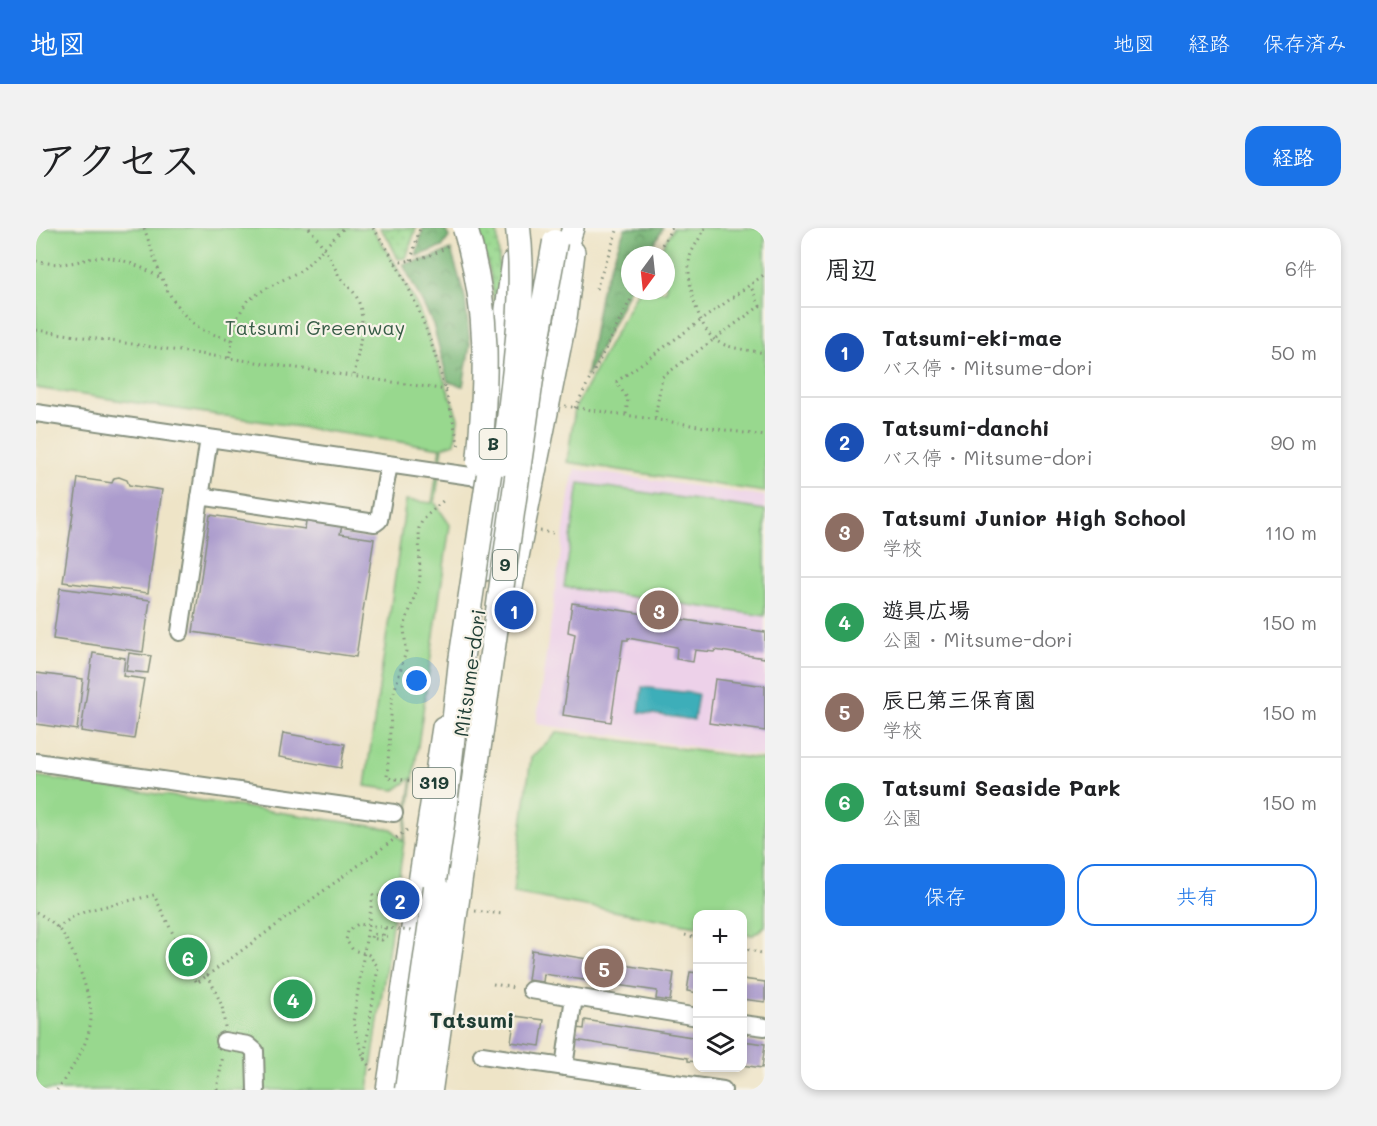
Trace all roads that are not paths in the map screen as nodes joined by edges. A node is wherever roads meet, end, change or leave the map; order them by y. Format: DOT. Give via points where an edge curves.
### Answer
graph roads {
  1 [pos="518,228"];
  2 [pos="535,228"];
  3 [pos="559,228"];
  4 [pos="573,228"];
  5 [pos="578,228"];
  6 [pos="459,234"];
  7 [pos="36,413"];
  8 [pos="209,438"];
  9 [pos="389,464"];
  10 [pos="481,477"];
  11 [pos="504,481"];
  12 [pos="532,486"];
  13 [pos="200,496"];
  14 [pos="180,632"];
  15 [pos="461,661"];
  16 [pos="36,762"];
  17 [pos="394,813"];
  18 [pos="458,889"];
  19 [pos="531,990"];
  20 [pos="574,997"];
  21 [pos="693,1016"];
  22 [pos="747,1025"];
  23 [pos="765,1028"];
  24 [pos="224,1041"];
  25 [pos="482,1055"];
  26 [pos="564,1067"];
  27 [pos="256,1090"];
  28 [pos="387,1090"];
  29 [pos="407,1090"];
  30 [pos="412,1090"];
  31 [pos="429,1090"];
  32 [pos="439,1090"];
  33 [pos="723,1090"];
  1 -- 10 [label="main road, Mitsume-dori / 319"];
  1 -- 18 [label="highway, bridge" via="518,331"];
  2 -- 15 [label="highway, B, bridge" via="512,320"];
  3 -- 18 [label="highway, 9, bridge" via="534,358"];
  4 -- 11 [label="main road, Mitsume-dori / 319" via="526,369"];
  5 -- 12 [label="main road" via="566,318"];
  6 -- 15 [label="highway, 9, bridge" via="480,294 486,364"];
  7 -- 8 [label="street"];
  8 -- 9 [label="street"];
  8 -- 13 [label="street"];
  9 -- 10 [label="street"];
  9 -- 13 [label="street" via="379,520 375,523"];
  10 -- 11 [label="street"];
  10 -- 28 [label="main road, Mitsume-dori / 319"];
  11 -- 12 [label="street"];
  11 -- 30 [label="main road, Mitsume-dori / 319" via="484,571"];
  12 -- 32 [label="main road" via="511,591"];
  13 -- 14 [label="street"];
  15 -- 29 [label="highway, 9, bridge" via="436,887"];
  16 -- 17 [label="street"];
  18 -- 31 [label="highway, 9, bridge"];
  19 -- 20 [label="street"];
  20 -- 21 [label="street"];
  20 -- 26 [label="street"];
  22 -- 23 [label="street"];
  24 -- 27 [label="street" via="248,1045 255,1051"];
  25 -- 26 [label="street"];
  26 -- 33 [label="street"];
}
